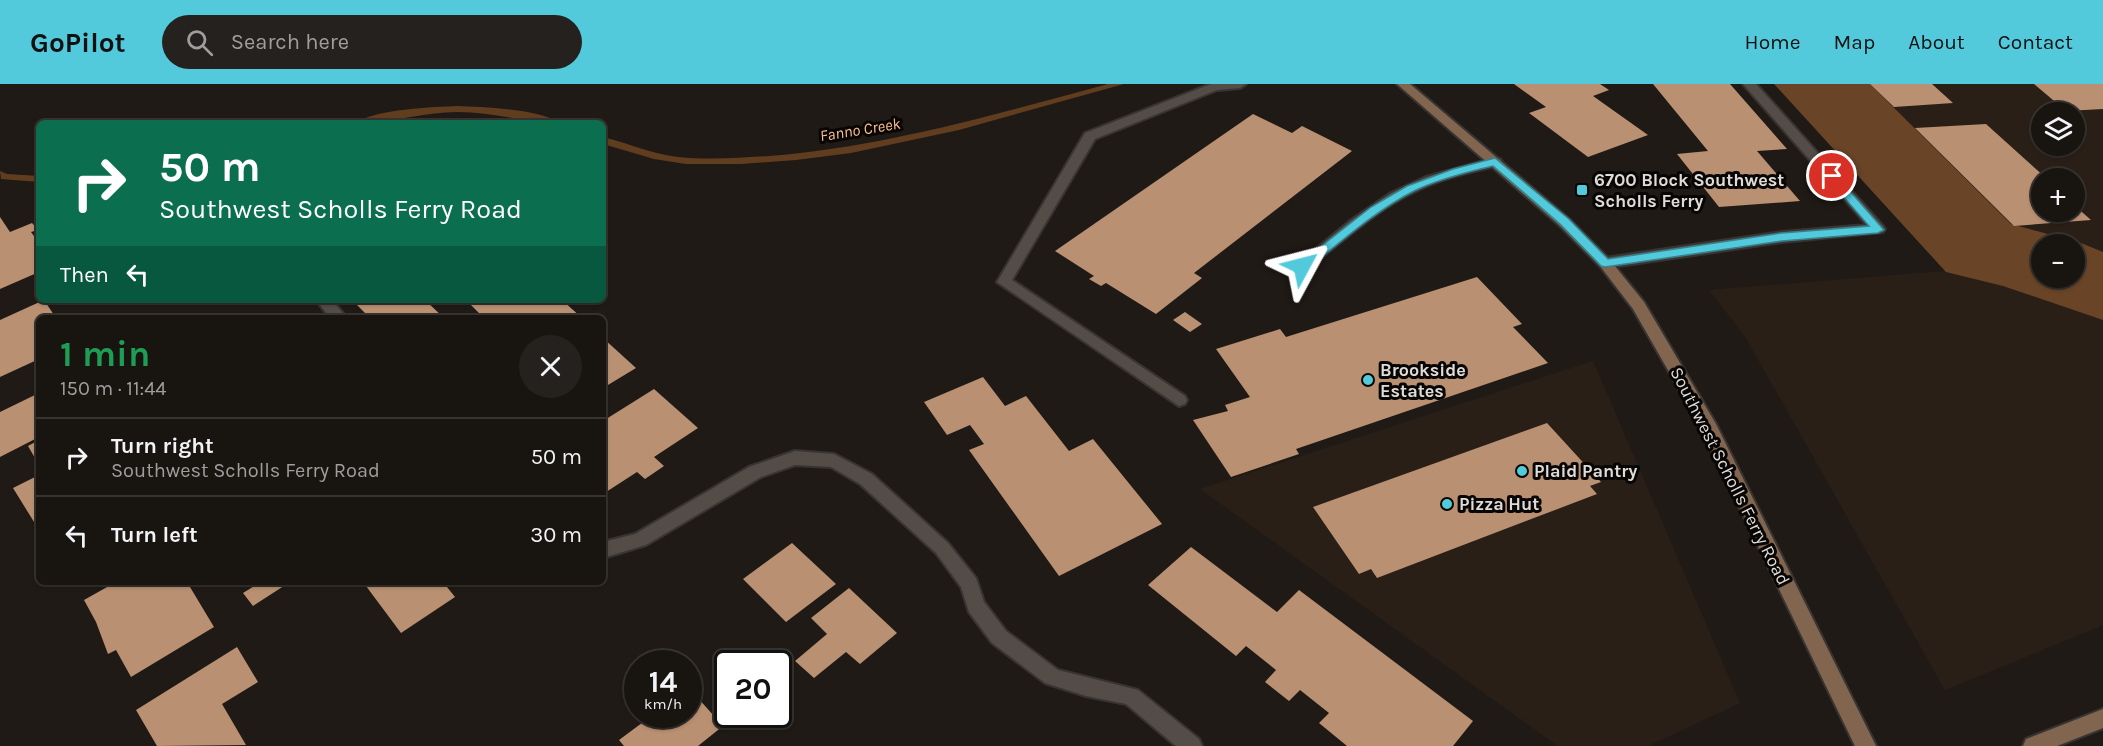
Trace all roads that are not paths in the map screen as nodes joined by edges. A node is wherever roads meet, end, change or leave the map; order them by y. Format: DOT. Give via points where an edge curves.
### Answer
graph roads {
  1 [pos="1240,84"];
  2 [pos="1403,84"];
  3 [pos="1749,84"];
  4 [pos="1495,162"];
  5 [pos="1605,263"];
  6 [pos="1302,266"];
  7 [pos="326,303"];
  8 [pos="336,315"];
  9 [pos="1179,399"];
  10 [pos="606,549"];
  11 [pos="2103,718"];
  12 [pos="1192,746"];
  13 [pos="1866,746"];
  14 [pos="2033,746"];
  1 -- 9 [label="lane" via="1215,87 1090,136 1004,282"];
  2 -- 4 [label="main road, Southwest Scholls Ferry Road"];
  3 -- 5 [label="lane" via="1878,230 1782,237"];
  4 -- 5 [label="main road, Southwest Scholls Ferry Road"];
  4 -- 6 [label="lane" via="1411,188 1375,209"];
  5 -- 13 [label="main road, Southwest Scholls Ferry Road" via="1639,306 1708,424"];
  7 -- 8 [label="lane"];
  10 -- 12 [label="lane" via="640,540 754,472 795,458 834,461 866,479 942,548 969,584 976,606 999,637 1017,652 1052,676 1131,696"];
  11 -- 14 [label="main road"];
}
